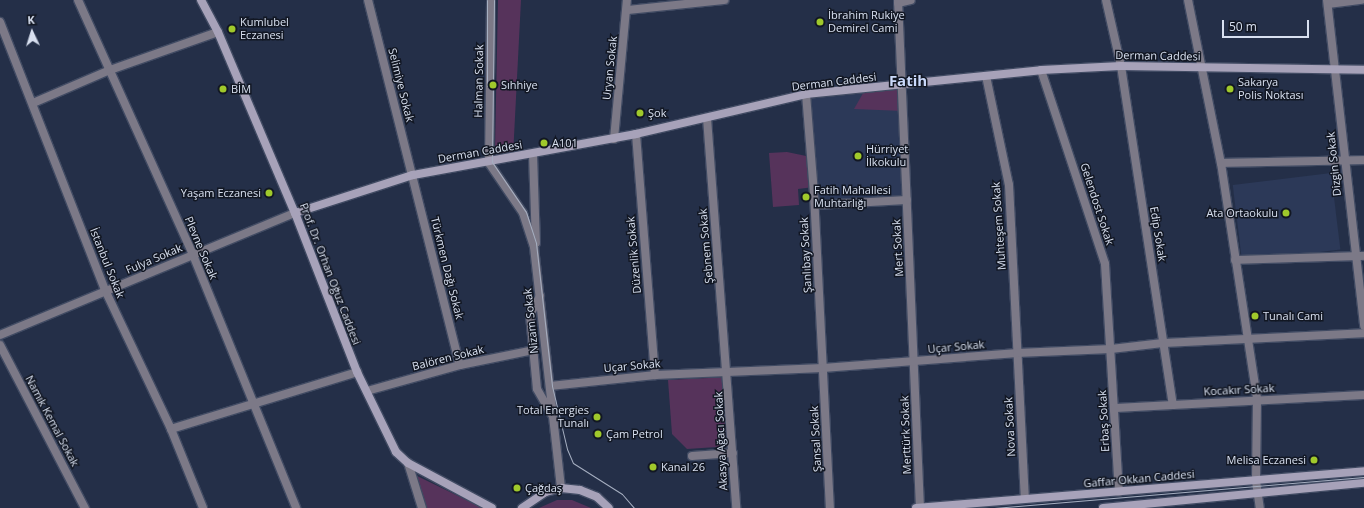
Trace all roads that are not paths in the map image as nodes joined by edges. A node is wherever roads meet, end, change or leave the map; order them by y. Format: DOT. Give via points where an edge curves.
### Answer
graph roads {
  1 [pos="78,0"];
  2 [pos="202,0"];
  3 [pos="368,0"];
  4 [pos="490,0"];
  5 [pos="627,0"];
  6 [pos="724,0"];
  7 [pos="911,0"];
  8 [pos="1106,0"];
  9 [pos="1188,0"];
  10 [pos="1362,0"];
  11 [pos="898,1"];
  12 [pos="1327,2"];
  13 [pos="627,10"];
  14 [pos="0,22"];
  15 [pos="218,32"];
  16 [pos="1121,66"];
  17 [pos="1200,68"];
  18 [pos="110,70"];
  19 [pos="1041,70"];
  20 [pos="1336,70"];
  21 [pos="1364,70"];
  22 [pos="986,76"];
  23 [pos="904,85"];
  24 [pos="806,94"];
  25 [pos="33,103"];
  26 [pos="707,118"];
  27 [pos="636,134"];
  28 [pos="614,139"];
  29 [pos="533,154"];
  30 [pos="1344,160"];
  31 [pos="1364,160"];
  32 [pos="1221,162"];
  33 [pos="489,163"];
  34 [pos="413,175"];
  35 [pos="907,200"];
  36 [pos="815,205"];
  37 [pos="295,213"];
  38 [pos="534,247"];
  39 [pos="193,255"];
  40 [pos="1354,256"];
  41 [pos="1364,256"];
  42 [pos="1235,260"];
  43 [pos="106,292"];
  44 [pos="540,296"];
  45 [pos="1364,326"];
  46 [pos="1364,334"];
  47 [pos="0,335"];
  48 [pos="1248,339"];
  49 [pos="1163,343"];
  50 [pos="0,345"];
  51 [pos="1111,349"];
  52 [pos="534,350"];
  53 [pos="1017,353"];
  54 [pos="915,361"];
  55 [pos="460,365"];
  56 [pos="823,368"];
  57 [pos="357,372"];
  58 [pos="728,372"];
  59 [pos="655,375"];
  60 [pos="550,386"];
  61 [pos="367,391"];
  62 [pos="1364,395"];
  63 [pos="1257,399"];
  64 [pos="255,404"];
  65 [pos="1173,405"];
  66 [pos="1115,408"];
  67 [pos="553,416"];
  68 [pos="172,429"];
  69 [pos="733,453"];
  70 [pos="692,456"];
  71 [pos="408,463"];
  72 [pos="1364,471"];
  73 [pos="1256,481"];
  74 [pos="1364,483"];
  75 [pos="561,488"];
  76 [pos="1119,492"];
  77 [pos="1258,494"];
  78 [pos="1025,499"];
  79 [pos="1129,507"];
  80 [pos="85,508"];
  81 [pos="203,508"];
  82 [pos="296,508"];
  83 [pos="422,508"];
  84 [pos="492,508"];
  85 [pos="522,508"];
  86 [pos="609,508"];
  87 [pos="736,508"];
  88 [pos="830,508"];
  89 [pos="916,508"];
  90 [pos="920,508"];
  91 [pos="1102,508"];
  92 [pos="1260,508"];
  1 -- 18 [label="street, Plevne Sokak"];
  2 -- 15 [label="main road, Prof. Dr. Orhan Oğuz Caddesi"];
  3 -- 34 [label="street, Selimiye Sokak"];
  4 -- 33 [label="street, Halman Sokak"];
  5 -- 13 [label="street, Uryan Sokak"];
  6 -- 13 [label="street"];
  7 -- 11 [label="street"];
  8 -- 16 [label="street, Edip Sokak"];
  9 -- 17 [label="street"];
  10 -- 12 [label="street"];
  11 -- 23 [label="street, Mert Sokak"];
  12 -- 20 [label="street, Dizgin Sokak"];
  13 -- 28 [label="street, Uryan Sokak"];
  14 -- 25 [label="street, İstanbul Sokak"];
  15 -- 18 [label="street"];
  15 -- 37 [label="main road, Prof. Dr. Orhan Oğuz Caddesi"];
  16 -- 17 [label="main road, Derman Caddesi"];
  16 -- 19 [label="main road, Derman Caddesi"];
  16 -- 49 [label="street, Edip Sokak"];
  17 -- 20 [label="main road, Derman Caddesi"];
  17 -- 32 [label="street"];
  18 -- 25 [label="street"];
  18 -- 39 [label="street, Plevne Sokak"];
  19 -- 22 [label="main road, Derman Caddesi"];
  19 -- 51 [label="street, Gelendost Sokak" via="1105,264"];
  20 -- 21 [label="main road, Derman Caddesi"];
  20 -- 30 [label="street, Dizgin Sokak"];
  22 -- 23 [label="main road, Derman Caddesi"];
  22 -- 53 [label="street, Muhteşem Sokak" via="1009,185"];
  23 -- 24 [label="main road, Derman Caddesi"];
  23 -- 35 [label="street, Mert Sokak"];
  24 -- 26 [label="main road, Derman Caddesi"];
  24 -- 36 [label="street, Şanlıbay Sokak"];
  25 -- 43 [label="street, İstanbul Sokak"];
  26 -- 27 [label="main road, Derman Caddesi"];
  26 -- 58 [label="street, Şebnem Sokak"];
  27 -- 28 [label="main road, Derman Caddesi"];
  27 -- 59 [label="street, Düzenlik Sokak"];
  28 -- 29 [label="main road, Derman Caddesi"];
  29 -- 33 [label="main road, Derman Caddesi"];
  29 -- 38 [label="street"];
  30 -- 31 [label="street"];
  30 -- 32 [label="street"];
  30 -- 40 [label="street, Dizgin Sokak"];
  32 -- 42 [label="street"];
  33 -- 34 [label="main road, Derman Caddesi"];
  33 -- 38 [label="street, Nizam Sokak" via="523,213"];
  34 -- 37 [label="main road, Derman Caddesi"];
  34 -- 55 [label="street, Türkmen Dağı Sokak"];
  35 -- 36 [label="street"];
  35 -- 54 [label="street, Mert Sokak"];
  36 -- 56 [label="street, Şanlıbay Sokak"];
  37 -- 39 [label="street, Fulya Sokak"];
  37 -- 57 [label="main road, Prof. Dr. Orhan Oğuz Caddesi"];
  38 -- 44 [label="street, Nizam Sokak"];
  39 -- 43 [label="street, Fulya Sokak"];
  39 -- 64 [label="street, Plevne Sokak"];
  40 -- 41 [label="street"];
  40 -- 42 [label="street"];
  40 -- 45 [label="street, Dizgin Sokak"];
  42 -- 48 [label="street"];
  43 -- 47 [label="street, Fulya Sokak"];
  43 -- 68 [label="street, İstanbul Sokak"];
  44 -- 52 [label="street" via="530,315"];
  44 -- 60 [label="street, Nizam Sokak"];
  46 -- 48 [label="street, Uçar Sokak"];
  48 -- 49 [label="street, Uçar Sokak"];
  48 -- 63 [label="street"];
  49 -- 51 [label="street, Uçar Sokak"];
  49 -- 65 [label="street, Edip Sokak"];
  50 -- 80 [label="street, Namık Kemal Sokak"];
  51 -- 53 [label="street, Uçar Sokak"];
  51 -- 66 [label="street, Erbaş Sokak"];
  52 -- 55 [label="street, Balören Sokak"];
  52 -- 67 [label="street" via="538,389"];
  53 -- 54 [label="street, Uçar Sokak"];
  53 -- 78 [label="street, Nova Sokak"];
  54 -- 56 [label="street, Uçar Sokak"];
  54 -- 90 [label="street, Merttürk Sokak"];
  55 -- 61 [label="street, Balören Sokak"];
  56 -- 58 [label="street, Uçar Sokak"];
  56 -- 88 [label="street, Şansal Sokak"];
  57 -- 61 [label="main road, Prof. Dr. Orhan Oğuz Caddesi"];
  57 -- 64 [label="street"];
  58 -- 59 [label="street, Uçar Sokak"];
  58 -- 69 [label="street, Akasya Ağacı Sokak"];
  59 -- 60 [label="street, Uçar Sokak"];
  60 -- 67 [label="street, Nizam Sokak"];
  61 -- 71 [label="main road, Prof. Dr. Orhan Oğuz Caddesi" via="396,452"];
  62 -- 63 [label="street, Kocakır Sokak"];
  63 -- 65 [label="street, Kocakır Sokak"];
  63 -- 73 [label="street"];
  64 -- 68 [label="street"];
  64 -- 82 [label="street, Plevne Sokak"];
  65 -- 66 [label="street, Kocakır Sokak"];
  66 -- 76 [label="street, Erbaş Sokak"];
  67 -- 75 [label="street, Nizam Sokak"];
  68 -- 81 [label="street, İstanbul Sokak"];
  69 -- 70 [label="street"];
  69 -- 87 [label="street, Akasya Ağacı Sokak"];
  71 -- 83 [label="street"];
  71 -- 84 [label="main road, Prof. Dr. Orhan Oğuz Caddesi"];
  72 -- 73 [label="main road, Gaffar Okkan Caddesi"];
  73 -- 76 [label="main road, Gaffar Okkan Caddesi"];
  73 -- 77 [label="street"];
  74 -- 77 [label="main road"];
  75 -- 85 [label="main road" via="546,492"];
  75 -- 86 [label="main road" via="580,490 597,497"];
  76 -- 78 [label="main road, Gaffar Okkan Caddesi"];
  77 -- 79 [label="main road"];
  77 -- 92 [label="street"];
  78 -- 90 [label="main road, Gaffar Okkan Caddesi"];
  79 -- 91 [label="main road"];
  89 -- 90 [label="main road, Gaffar Okkan Caddesi"];
}
